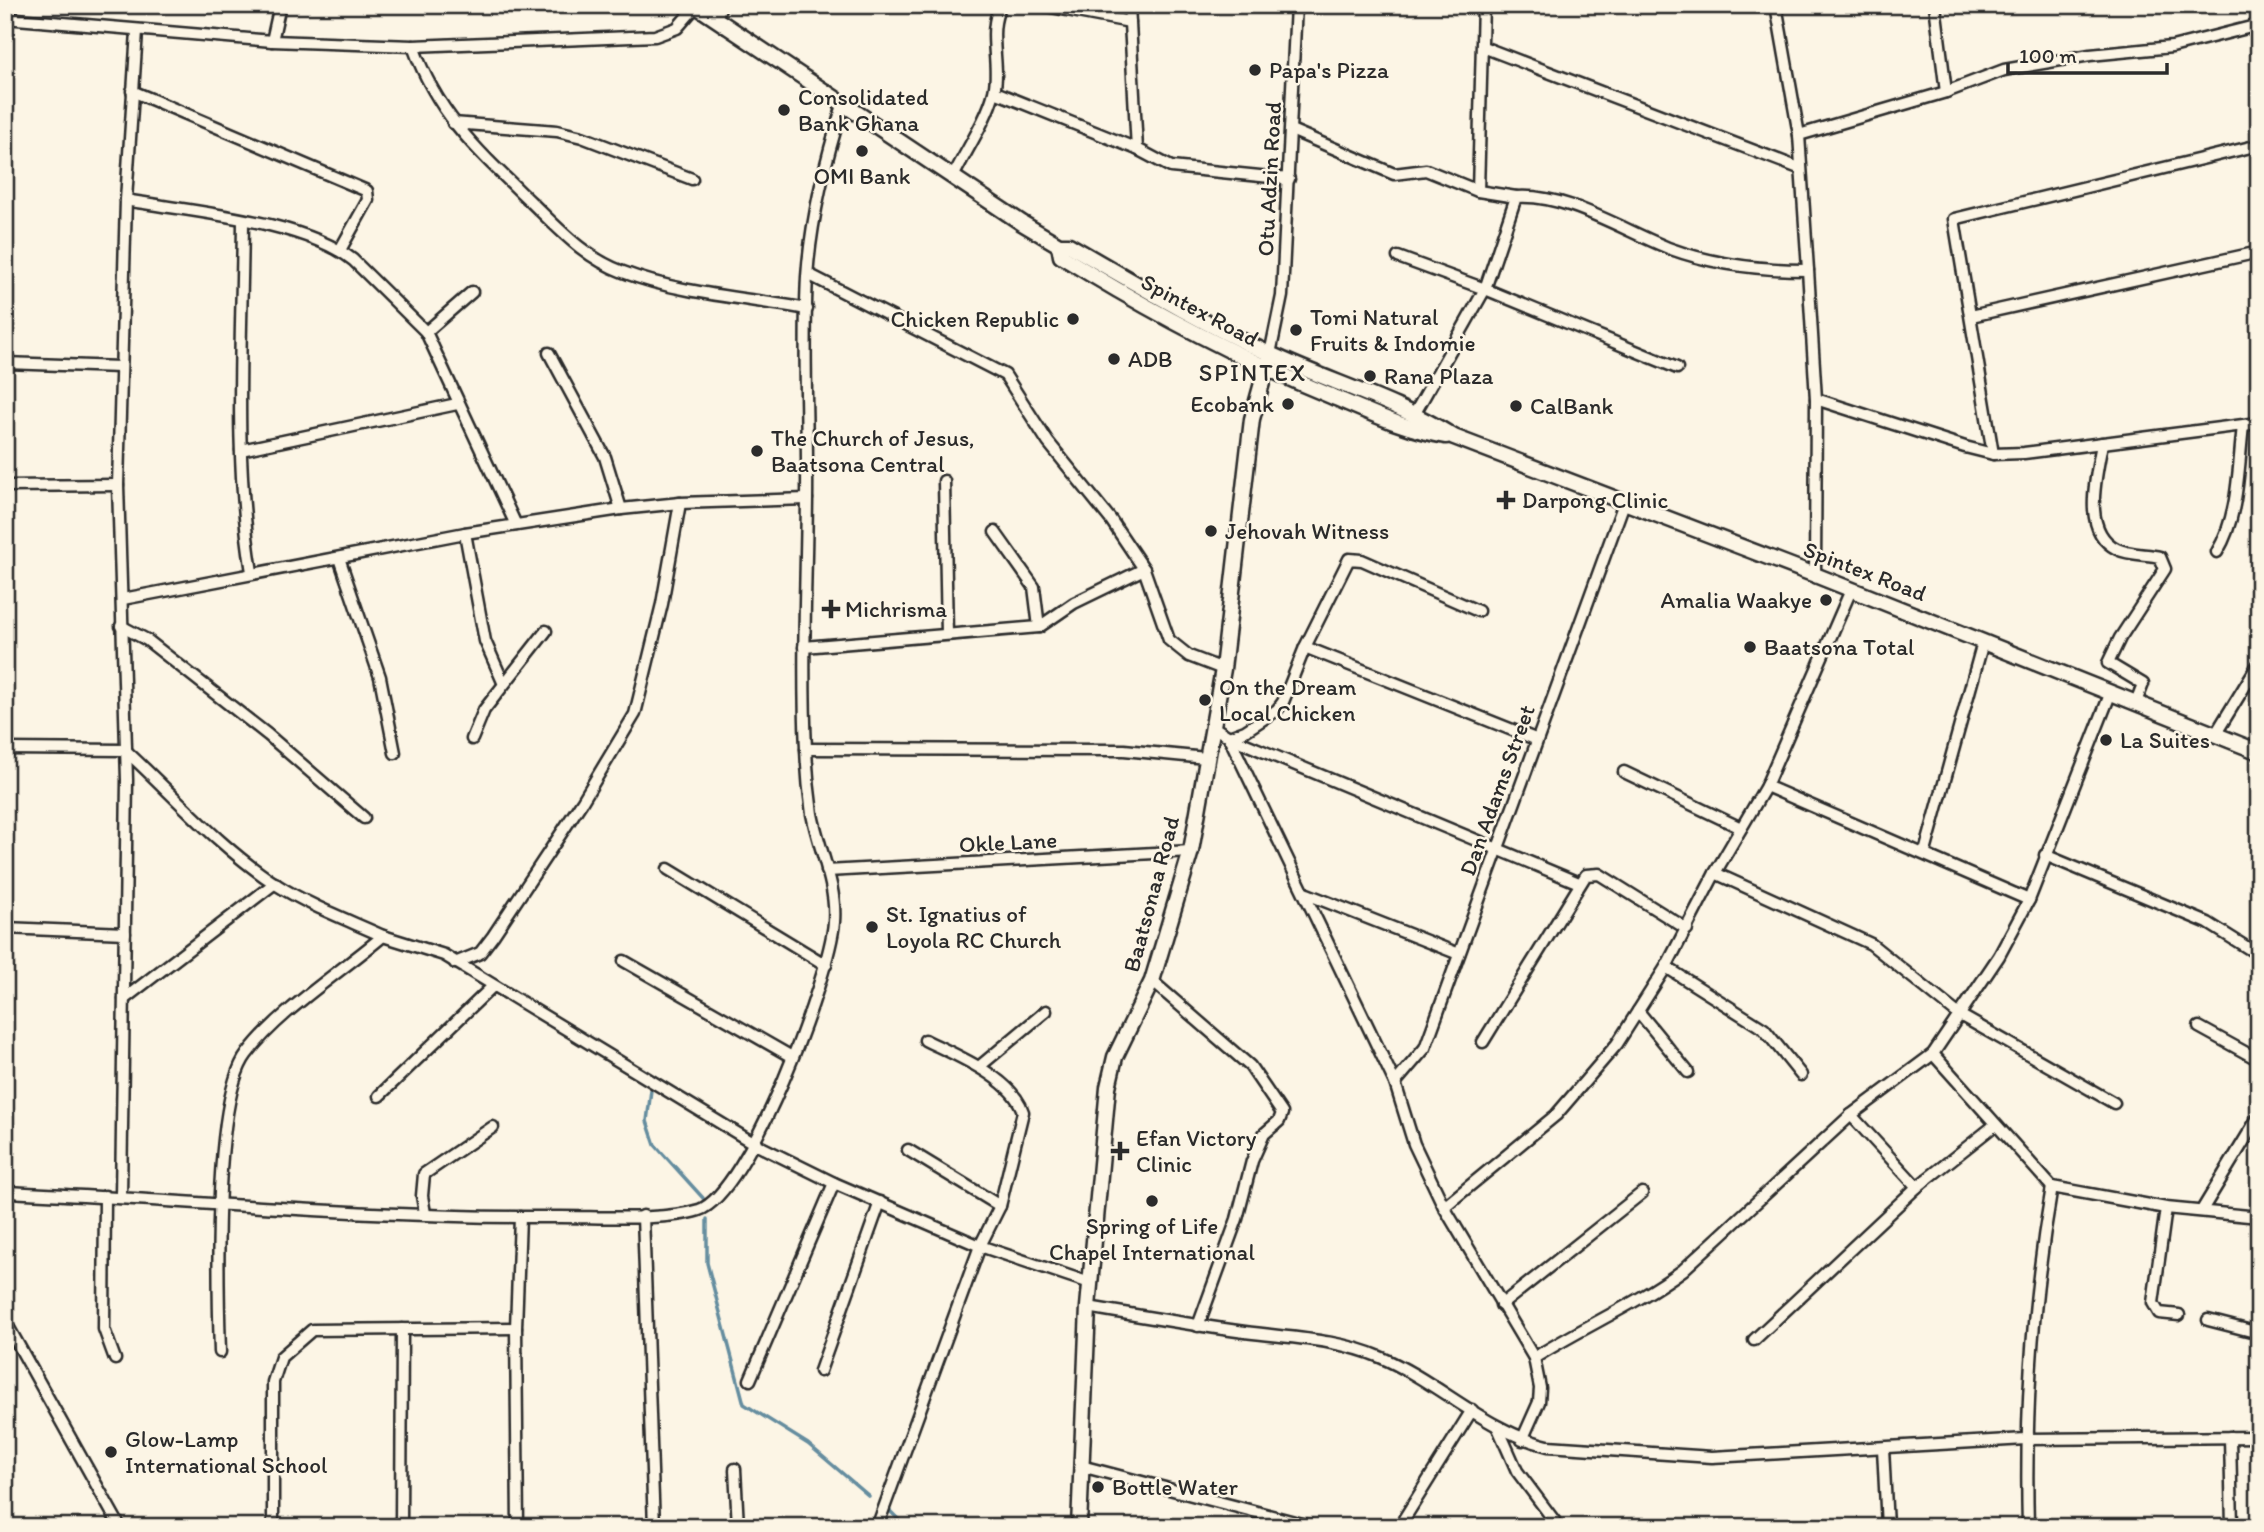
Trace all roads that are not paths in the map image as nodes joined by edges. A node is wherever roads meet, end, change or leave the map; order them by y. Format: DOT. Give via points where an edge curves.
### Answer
graph roads {
  1 [pos="279,5"];
  2 [pos="696,5"];
  3 [pos="1001,5"];
  4 [pos="1040,5"];
  5 [pos="1129,5"];
  6 [pos="1296,5"];
  7 [pos="1483,5"];
  8 [pos="1776,5"];
  9 [pos="1935,5"];
  10 [pos="718,12"];
  11 [pos="5,18"];
  12 [pos="1130,22"];
  13 [pos="2259,26"];
  14 [pos="137,31"];
  15 [pos="272,41"];
  16 [pos="413,46"];
  17 [pos="1483,47"];
  18 [pos="132,91"];
  19 [pos="995,92"];
  20 [pos="1946,92"];
  21 [pos="843,105"];
  22 [pos="453,124"];
  23 [pos="1291,130"];
  24 [pos="1799,135"];
  25 [pos="2259,145"];
  26 [pos="1137,149"];
  27 [pos="1799,168"];
  28 [pos="953,177"];
  29 [pos="692,179"];
  30 [pos="1289,179"];
  31 [pos="1478,191"];
  32 [pos="1516,197"];
  33 [pos="126,200"];
  34 [pos="243,221"];
  35 [pos="1059,244"];
  36 [pos="340,250"];
  37 [pos="2259,252"];
  38 [pos="1398,257"];
  39 [pos="1808,270"];
  40 [pos="808,274"];
  41 [pos="1485,289"];
  42 [pos="472,292"];
  43 [pos="807,309"];
  44 [pos="1971,316"];
  45 [pos="426,332"];
  46 [pos="549,353"];
  47 [pos="1270,354"];
  48 [pos="5,363"];
  49 [pos="120,367"];
  50 [pos="1676,368"];
  51 [pos="1266,370"];
  52 [pos="1816,399"];
  53 [pos="457,404"];
  54 [pos="1415,413"];
  55 [pos="2259,423"];
  56 [pos="2243,426"];
  57 [pos="1454,437"];
  58 [pos="2102,443"];
  59 [pos="241,450"];
  60 [pos="1993,454"];
  61 [pos="944,481"];
  62 [pos="118,485"];
  63 [pos="5,486"];
  64 [pos="807,499"];
  65 [pos="680,503"];
  66 [pos="1624,503"];
  67 [pos="621,509"];
  68 [pos="516,525"];
  69 [pos="995,532"];
  70 [pos="465,534"];
  71 [pos="2217,552"];
  72 [pos="339,558"];
  73 [pos="1144,569"];
  74 [pos="252,572"];
  75 [pos="1815,575"];
  76 [pos="1852,590"];
  77 [pos="123,599"];
  78 [pos="1478,611"];
  79 [pos="121,626"];
  80 [pos="1039,627"];
  81 [pos="546,631"];
  82 [pos="947,634"];
  83 [pos="1983,642"];
  84 [pos="804,647"];
  85 [pos="1305,647"];
  86 [pos="2259,663"];
  87 [pos="1223,669"];
  88 [pos="503,682"];
  89 [pos="2111,692"];
  90 [pos="2136,702"];
  91 [pos="1212,726"];
  92 [pos="2215,735"];
  93 [pos="1229,737"];
  94 [pos="472,739"];
  95 [pos="1535,739"];
  96 [pos="5,749"];
  97 [pos="125,750"];
  98 [pos="806,750"];
  99 [pos="2259,752"];
  100 [pos="395,753"];
  101 [pos="1206,758"];
  102 [pos="1624,772"];
  103 [pos="1766,786"];
  104 [pos="364,818"];
  105 [pos="1741,828"];
  106 [pos="1496,848"];
  107 [pos="1191,851"];
  108 [pos="1925,852"];
  109 [pos="2045,855"];
  110 [pos="668,869"];
  111 [pos="827,871"];
  112 [pos="1715,873"];
  113 [pos="275,883"];
  114 [pos="1579,883"];
  115 [pos="1307,894"];
  116 [pos="2029,900"];
  117 [pos="5,928"];
  118 [pos="1687,929"];
  119 [pos="125,933"];
  120 [pos="383,936"];
  121 [pos="1459,954"];
  122 [pos="2259,955"];
  123 [pos="624,961"];
  124 [pos="455,963"];
  125 [pos="826,965"];
  126 [pos="1666,967"];
  127 [pos="1152,981"];
  128 [pos="493,986"];
  129 [pos="124,999"];
  130 [pos="1638,1011"];
  131 [pos="1045,1012"];
  132 [pos="1958,1014"];
  133 [pos="2199,1027"];
  134 [pos="925,1040"];
  135 [pos="1483,1042"];
  136 [pos="1933,1054"];
  137 [pos="792,1057"];
  138 [pos="2259,1060"];
  139 [pos="980,1066"];
  140 [pos="1688,1072"];
  141 [pos="1801,1075"];
  142 [pos="1395,1083"];
  143 [pos="379,1096"];
  144 [pos="2114,1103"];
  145 [pos="1851,1115"];
  146 [pos="2259,1116"];
  147 [pos="1995,1125"];
  148 [pos="493,1127"];
  149 [pos="755,1143"];
  150 [pos="908,1150"];
  151 [pos="834,1183"];
  152 [pos="1917,1187"];
  153 [pos="2052,1187"];
  154 [pos="5,1192"];
  155 [pos="1642,1193"];
  156 [pos="104,1196"];
  157 [pos="121,1197"];
  158 [pos="880,1202"];
  159 [pos="221,1206"];
  160 [pos="1000,1206"];
  161 [pos="1444,1207"];
  162 [pos="2165,1208"];
  163 [pos="2202,1210"];
  164 [pos="425,1213"];
  165 [pos="643,1216"];
  166 [pos="520,1217"];
  167 [pos="2259,1217"];
  168 [pos="980,1246"];
  169 [pos="1090,1283"];
  170 [pos="1501,1305"];
  171 [pos="1088,1307"];
  172 [pos="2179,1315"];
  173 [pos="2208,1320"];
  174 [pos="5,1321"];
  175 [pos="1198,1326"];
  176 [pos="516,1328"];
  177 [pos="402,1329"];
  178 [pos="2259,1333"];
  179 [pos="1754,1340"];
  180 [pos="220,1352"];
  181 [pos="1534,1358"];
  182 [pos="115,1359"];
  183 [pos="820,1371"];
  184 [pos="750,1380"];
  185 [pos="1472,1410"];
  186 [pos="1497,1428"];
  187 [pos="2230,1437"];
  188 [pos="2259,1437"];
  189 [pos="2025,1439"];
  190 [pos="1522,1440"];
  191 [pos="1882,1448"];
  192 [pos="1081,1466"];
  193 [pos="735,1469"];
  194 [pos="120,1527"];
  195 [pos="273,1527"];
  196 [pos="401,1527"];
  197 [pos="519,1527"];
  198 [pos="654,1527"];
  199 [pos="738,1527"];
  200 [pos="877,1527"];
  201 [pos="1079,1527"];
  202 [pos="1314,1527"];
  203 [pos="1399,1527"];
  204 [pos="1559,1527"];
  205 [pos="1887,1527"];
  206 [pos="2028,1527"];
  207 [pos="2231,1527"];
  1 -- 15 [label="street"];
  2 -- 10 [label="main road, Spintex Road"];
  2 -- 16 [label="street" via="677,28 655,36"];
  3 -- 19 [label="street"];
  4 -- 12 [label="street"];
  5 -- 12 [label="street"];
  6 -- 23 [label="street, Otu Adzin Road"];
  7 -- 17 [label="street"];
  8 -- 24 [label="street"];
  9 -- 20 [label="street"];
  10 -- 21 [label="main road, Spintex Road"];
  11 -- 14 [label="street"];
  12 -- 26 [label="street"];
  13 -- 20 [label="street" via="2172,47 2004,70"];
  14 -- 15 [label="street"];
  14 -- 18 [label="street"];
  15 -- 16 [label="street"];
  16 -- 22 [label="street" via="432,92"];
  17 -- 27 [label="street"];
  17 -- 31 [label="street"];
  18 -- 33 [label="street"];
  18 -- 36 [label="street" via="367,191 368,200"];
  19 -- 26 [label="street"];
  19 -- 28 [label="street"];
  20 -- 24 [label="street"];
  21 -- 28 [label="main road, Spintex Road"];
  21 -- 40 [label="street" via="823,172"];
  22 -- 29 [label="street" via="557,131"];
  22 -- 43 [label="street" via="585,254 646,280"];
  23 -- 30 [label="street, Otu Adzin Road"];
  23 -- 31 [label="street" via="1394,174 1426,170"];
  24 -- 27 [label="street"];
  25 -- 44 [label="street" via="1954,219"];
  26 -- 30 [label="street" via="1171,167"];
  27 -- 39 [label="street"];
  28 -- 35 [label="main road, Spintex Road"];
  30 -- 47 [label="street, Otu Adzin Road" via="1282,296"];
  31 -- 32 [label="street"];
  32 -- 39 [label="street" via="1551,198 1712,261 1767,270"];
  32 -- 41 [label="street"];
  33 -- 34 [label="street"];
  33 -- 49 [label="street"];
  34 -- 36 [label="street" via="284,229"];
  34 -- 59 [label="street"];
  35 -- 47 [label="main road, Spintex Road" via="1069,244"];
  35 -- 51 [label="main road, Spintex Road" via="1061,256 1142,306"];
  36 -- 45 [label="street"];
  37 -- 44 [label="street"];
  38 -- 41 [label="street"];
  39 -- 52 [label="street"];
  40 -- 43 [label="street"];
  40 -- 73 [label="street" via="1005,375 1048,442"];
  41 -- 50 [label="street"];
  41 -- 54 [label="street"];
  42 -- 45 [label="street"];
  43 -- 64 [label="street"];
  44 -- 60 [label="street"];
  45 -- 53 [label="street"];
  46 -- 67 [label="street" via="606,457"];
  47 -- 51 [label="main road, Baatsonaa Road"];
  47 -- 54 [label="main road, Spintex Road"];
  48 -- 49 [label="street"];
  49 -- 62 [label="street"];
  51 -- 57 [label="main road, Spintex Road" via="1418,432"];
  51 -- 87 [label="main road, Baatsonaa Road" via="1252,419"];
  52 -- 60 [label="street"];
  52 -- 75 [label="street"];
  53 -- 59 [label="street"];
  53 -- 68 [label="street"];
  54 -- 57 [label="main road, Spintex Road"];
  55 -- 56 [label="street"];
  56 -- 58 [label="street"];
  56 -- 71 [label="street" via="2233,508"];
  57 -- 66 [label="main road, Spintex Road"];
  58 -- 60 [label="street"];
  58 -- 90 [label="street" via="2094,514 2104,539 2118,550 2160,557 2165,569 2108,663 2143,684"];
  59 -- 74 [label="street"];
  61 -- 82 [label="street"];
  62 -- 63 [label="street"];
  62 -- 77 [label="street"];
  64 -- 65 [label="street"];
  64 -- 84 [label="street"];
  65 -- 67 [label="street"];
  65 -- 124 [label="street" via="635,714 493,936 480,953"];
  66 -- 75 [label="main road, Spintex Road"];
  66 -- 95 [label="street, Dan Adams Street"];
  67 -- 68 [label="street"];
  68 -- 70 [label="street"];
  69 -- 80 [label="street" via="1034,587"];
  70 -- 72 [label="street"];
  70 -- 88 [label="street" via="485,641"];
  72 -- 74 [label="street"];
  72 -- 100 [label="street" via="380,677"];
  73 -- 80 [label="street" via="1074,603"];
  73 -- 87 [label="street" via="1169,640 1189,656"];
  74 -- 77 [label="street"];
  75 -- 76 [label="main road, Spintex Road"];
  76 -- 83 [label="main road, Spintex Road"];
  76 -- 103 [label="street"];
  77 -- 79 [label="street"];
  78 -- 85 [label="street" via="1355,557 1344,567"];
  79 -- 97 [label="street"];
  79 -- 104 [label="street" via="147,640 258,727"];
  80 -- 82 [label="street"];
  81 -- 88 [label="street"];
  82 -- 84 [label="street"];
  83 -- 89 [label="main road, Spintex Road"];
  83 -- 108 [label="street"];
  84 -- 98 [label="street"];
  85 -- 93 [label="street" via="1277,710"];
  85 -- 95 [label="street"];
  86 -- 92 [label="street"];
  87 -- 91 [label="main road, Baatsonaa Road"];
  88 -- 94 [label="street"];
  89 -- 90 [label="main road, Spintex Road"];
  89 -- 109 [label="street"];
  90 -- 92 [label="main road, Spintex Road"];
  91 -- 93 [label="street"];
  91 -- 101 [label="main road, Baatsonaa Road"];
  92 -- 99 [label="main road, Spintex Road"];
  93 -- 106 [label="street"];
  93 -- 115 [label="street"];
  95 -- 106 [label="street, Dan Adams Street"];
  96 -- 97 [label="street"];
  97 -- 113 [label="street" via="185,809"];
  97 -- 119 [label="street"];
  98 -- 101 [label="street" via="1125,750"];
  98 -- 111 [label="street" via="813,816"];
  101 -- 107 [label="main road, Baatsonaa Road"];
  102 -- 105 [label="street"];
  103 -- 105 [label="street"];
  103 -- 108 [label="street"];
  105 -- 112 [label="street"];
  106 -- 114 [label="street"];
  106 -- 121 [label="street, Dan Adams Street"];
  107 -- 111 [label="street, Okle Lane"];
  107 -- 127 [label="main road, Baatsonaa Road"];
  108 -- 116 [label="street"];
  109 -- 116 [label="street"];
  109 -- 122 [label="street" via="2208,923"];
  110 -- 125 [label="street"];
  111 -- 125 [label="street" via="835,906"];
  112 -- 118 [label="street"];
  112 -- 132 [label="street" via="1871,944"];
  113 -- 120 [label="street"];
  113 -- 129 [label="street"];
  114 -- 118 [label="street" via="1586,875 1599,874"];
  114 -- 135 [label="street"];
  115 -- 121 [label="street"];
  115 -- 142 [label="street"];
  116 -- 132 [label="street" via="1999,956"];
  117 -- 119 [label="street"];
  118 -- 126 [label="street"];
  119 -- 129 [label="street"];
  120 -- 124 [label="street" via="425,947"];
  120 -- 159 [label="street" via="255,1043 238,1067 227,1108"];
  121 -- 142 [label="street, Dan Adams Street" via="1425,1048"];
  123 -- 137 [label="street"];
  124 -- 128 [label="street"];
  125 -- 137 [label="street"];
  126 -- 130 [label="street"];
  126 -- 141 [label="street" via="1764,1029"];
  127 -- 169 [label="main road, Baatsonaa Road" via="1115,1057 1108,1087"];
  127 -- 175 [label="street" via="1250,1066 1282,1113 1264,1134 1252,1161 1237,1219"];
  128 -- 143 [label="street"];
  128 -- 149 [label="street"];
  129 -- 157 [label="street"];
  130 -- 140 [label="street"];
  130 -- 161 [label="street" via="1578,1093"];
  131 -- 139 [label="street"];
  132 -- 136 [label="street"];
  132 -- 144 [label="street"];
  133 -- 138 [label="street"];
  134 -- 139 [label="street"];
  136 -- 145 [label="street"];
  136 -- 147 [label="street"];
  137 -- 149 [label="street"];
  139 -- 160 [label="street" via="1020,1103 1023,1112"];
  142 -- 161 [label="street" via="1414,1144"];
  145 -- 152 [label="street"];
  145 -- 181 [label="street" via="1683,1270"];
  146 -- 163 [label="street"];
  147 -- 152 [label="street"];
  147 -- 153 [label="street"];
  148 -- 164 [label="street" via="424,1174"];
  149 -- 151 [label="street"];
  149 -- 165 [label="street" via="720,1194 705,1207"];
  150 -- 160 [label="street"];
  151 -- 158 [label="street"];
  151 -- 184 [label="street"];
  152 -- 179 [label="street"];
  153 -- 162 [label="street"];
  153 -- 189 [label="street" via="2036,1301"];
  154 -- 156 [label="street"];
  155 -- 170 [label="street"];
  156 -- 157 [label="street"];
  156 -- 182 [label="street" via="104,1329"];
  157 -- 159 [label="street"];
  158 -- 168 [label="street"];
  158 -- 183 [label="street"];
  159 -- 164 [label="street"];
  159 -- 180 [label="street"];
  160 -- 168 [label="street"];
  161 -- 170 [label="street"];
  162 -- 163 [label="street"];
  162 -- 172 [label="street" via="2153,1303 2159,1312"];
  163 -- 167 [label="street"];
  164 -- 166 [label="street"];
  165 -- 166 [label="street"];
  165 -- 198 [label="street"];
  166 -- 176 [label="street"];
  168 -- 169 [label="street"];
  168 -- 200 [label="street"];
  169 -- 171 [label="main road, Baatsonaa Road"];
  170 -- 181 [label="street"];
  171 -- 175 [label="street"];
  171 -- 192 [label="main road, Baatsonaa Road"];
  173 -- 178 [label="street"];
  174 -- 194 [label="street"];
  175 -- 185 [label="street" via="1337,1344 1379,1356"];
  176 -- 177 [label="street"];
  176 -- 197 [label="street"];
  177 -- 195 [label="street" via="312,1329 281,1357 273,1382"];
  177 -- 196 [label="street"];
  181 -- 190 [label="street" via="1539,1402"];
  185 -- 186 [label="street"];
  185 -- 203 [label="street"];
  186 -- 190 [label="street"];
  186 -- 204 [label="street" via="1517,1471"];
  187 -- 188 [label="street"];
  187 -- 189 [label="street"];
  187 -- 207 [label="street"];
  189 -- 191 [label="street"];
  189 -- 206 [label="street"];
  190 -- 191 [label="street" via="1602,1451 1712,1457"];
  191 -- 205 [label="street"];
  192 -- 201 [label="main road, Baatsonaa Road"];
  192 -- 202 [label="street"];
  193 -- 199 [label="street"];
}
